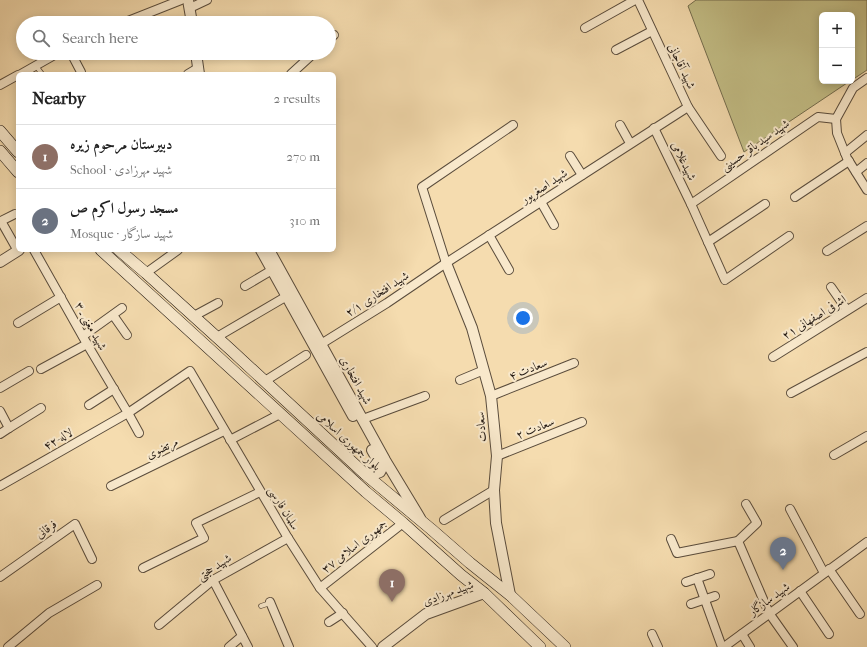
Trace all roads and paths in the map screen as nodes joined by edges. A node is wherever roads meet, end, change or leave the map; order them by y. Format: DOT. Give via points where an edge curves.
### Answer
graph roads {
  1 [pos="181,0"];
  2 [pos="207,0"];
  3 [pos="636,0"];
  4 [pos="189,4"];
  5 [pos="141,16"];
  6 [pos="191,16"];
  7 [pos="585,28"];
  8 [pos="652,32"];
  9 [pos="616,50"];
  10 [pos="46,60"];
  11 [pos="75,60"];
  12 [pos="197,60"];
  13 [pos="306,60"];
  14 [pos="36,66"];
  15 [pos="199,71"];
  16 [pos="25,72"];
  17 [pos="40,72"];
  18 [pos="81,72"];
  19 [pos="293,72"];
  20 [pos="16,77"];
  21 [pos="867,78"];
  22 [pos="0,85"];
  23 [pos="688,107"];
  24 [pos="836,119"];
  25 [pos="513,125"];
  26 [pos="620,125"];
  27 [pos="654,128"];
  28 [pos="0,131"];
  29 [pos="867,135"];
  30 [pos="630,143"];
  31 [pos="16,150"];
  32 [pos="845,152"];
  33 [pos="1,155"];
  34 [pos="570,156"];
  35 [pos="722,156"];
  36 [pos="849,161"];
  37 [pos="867,163"];
  38 [pos="16,170"];
  39 [pos="856,172"];
  40 [pos="582,175"];
  41 [pos="867,190"];
  42 [pos="795,197"];
  43 [pos="541,202"];
  44 [pos="691,204"];
  45 [pos="765,204"];
  46 [pos="15,214"];
  47 [pos="554,225"];
  48 [pos="867,226"];
  49 [pos="489,235"];
  50 [pos="789,236"];
  51 [pos="708,242"];
  52 [pos="16,247"];
  53 [pos="16,251"];
  54 [pos="828,251"];
  55 [pos="35,252"];
  56 [pos="103,252"];
  57 [pos="121,252"];
  58 [pos="175,252"];
  59 [pos="262,252"];
  60 [pos="270,252"];
  61 [pos="0,262"];
  62 [pos="446,263"];
  63 [pos="272,270"];
  64 [pos="508,270"];
  65 [pos="146,273"];
  66 [pos="246,286"];
  67 [pos="831,287"];
  68 [pos="287,296"];
  69 [pos="61,297"];
  70 [pos="867,298"];
  71 [pos="218,303"];
  72 [pos="122,308"];
  73 [pos="847,310"];
  74 [pos="113,315"];
  75 [pos="194,316"];
  76 [pos="18,323"];
  77 [pos="83,336"];
  78 [pos="127,336"];
  79 [pos="217,337"];
  80 [pos="87,344"];
  81 [pos="321,344"];
  82 [pos="867,352"];
  83 [pos="306,355"];
  84 [pos="773,357"];
  85 [pos="574,363"];
  86 [pos="41,369"];
  87 [pos="484,370"];
  88 [pos="28,371"];
  89 [pos="190,371"];
  90 [pos="460,380"];
  91 [pos="265,381"];
  92 [pos="0,388"];
  93 [pos="114,389"];
  94 [pos="791,393"];
  95 [pos="425,396"];
  96 [pos="491,396"];
  97 [pos="89,404"];
  98 [pos="41,408"];
  99 [pos="0,411"];
  100 [pos="128,413"];
  101 [pos="280,414"];
  102 [pos="363,419"];
  103 [pos="582,422"];
  104 [pos="9,428"];
  105 [pos="224,431"];
  106 [pos="139,433"];
  107 [pos="0,434"];
  108 [pos="867,436"];
  109 [pos="230,440"];
  110 [pos="834,455"];
  111 [pos="497,456"];
  112 [pos="382,460"];
  113 [pos="366,474"];
  114 [pos="0,486"];
  115 [pos="111,486"];
  116 [pos="494,490"];
  117 [pos="260,492"];
  118 [pos="746,504"];
  119 [pos="790,509"];
  120 [pos="444,520"];
  121 [pos="422,522"];
  122 [pos="403,523"];
  123 [pos="288,538"];
  124 [pos="671,539"];
  125 [pos="738,541"];
  126 [pos="867,542"];
  127 [pos="449,545"];
  128 [pos="438,555"];
  129 [pos="92,559"];
  130 [pos="470,563"];
  131 [pos="143,568"];
  132 [pos="826,571"];
  133 [pos="710,574"];
  134 [pos="461,575"];
  135 [pos="0,577"];
  136 [pos="697,578"];
  137 [pos="213,580"];
  138 [pos="686,582"];
  139 [pos="96,585"];
  140 [pos="320,588"];
  141 [pos="800,591"];
  142 [pos="484,594"];
  143 [pos="510,595"];
  144 [pos="715,596"];
  145 [pos="704,599"];
  146 [pos="270,602"];
  147 [pos="691,604"];
  148 [pos="261,606"];
  149 [pos="769,613"];
  150 [pos="343,614"];
  151 [pos="860,614"];
  152 [pos="329,622"];
  153 [pos="159,625"];
  154 [pos="652,634"];
  155 [pos="742,634"];
  156 [pos="830,634"];
  157 [pos="242,636"];
  158 [pos="536,645"];
  159 [pos="8,647"];
  160 [pos="228,647"];
  161 [pos="248,647"];
  162 [pos="289,647"];
  163 [pos="372,647"];
  164 [pos="383,647"];
  165 [pos="565,647"];
  166 [pos="658,647"];
  167 [pos="723,647"];
  168 [pos="750,647"];
  169 [pos="793,647"];
  1 -- 5 [label="street"];
  2 -- 4 [label="street"];
  3 -- 7 [label="street"];
  3 -- 8 [label="street, شهید آقاجانی"];
  4 -- 6 [label="street"];
  8 -- 9 [label="street"];
  8 -- 23 [label="street, شهید آقاجانی"];
  10 -- 14 [label="street"];
  11 -- 18 [label="street"];
  12 -- 15 [label="street"];
  13 -- 19 [label="street"];
  14 -- 16 [label="street"];
  14 -- 17 [label="lane"];
  20 -- 22 [label="street"];
  21 -- 24 [label="street" via="853,88"];
  23 -- 27 [label="street, شهید آقاجانی"];
  23 -- 35 [label="street"];
  24 -- 32 [label="street" via="837,133"];
  24 -- 44 [label="street, شهید سید باقر حسینی" via="818,117"];
  25 -- 62 [label="street" via="422,187"];
  26 -- 30 [label="street"];
  27 -- 30 [label="street, شهید اصغرپور"];
  27 -- 44 [label="street, شهیدغلامی"];
  28 -- 31 [label="main road"];
  29 -- 32 [label="street"];
  30 -- 40 [label="street, شهید اصغرپور"];
  32 -- 36 [label="street"];
  33 -- 38 [label="main road"];
  34 -- 40 [label="street"];
  36 -- 39 [label="street"];
  36 -- 42 [label="street"];
  37 -- 39 [label="street"];
  39 -- 41 [label="street"];
  40 -- 43 [label="street, شهید اصغرپور"];
  43 -- 47 [label="street"];
  43 -- 49 [label="street, شهید اصغرپور"];
  44 -- 51 [label="street, شهیدغلامی"];
  45 -- 51 [label="street"];
  46 -- 52 [label="street" via="1,221"];
  48 -- 54 [label="street"];
  49 -- 62 [label="street, شهید اصغرپور"];
  49 -- 64 [label="street"];
  50 -- 51 [label="street, شهیدغلامی" via="725,280"];
  53 -- 61 [label="street"];
  55 -- 69 [label="street, شهید مغنی ـ ۳"];
  56 -- 101 [label="main road"];
  57 -- 65 [label="main road, بلوار جمهوری اسلامی"];
  58 -- 65 [label="street"];
  59 -- 63 [label="street"];
  60 -- 81 [label="street, شهید افتخاری"];
  62 -- 81 [label="street, شهید افتخاری ۲/۱"];
  62 -- 87 [label="street, سعادت" via="472,328"];
  63 -- 66 [label="street"];
  63 -- 68 [label="street"];
  65 -- 75 [label="main road, بلوار جمهوری اسلامی"];
  67 -- 73 [label="street"];
  68 -- 79 [label="street"];
  68 -- 112 [label="street"];
  69 -- 76 [label="street"];
  69 -- 77 [label="street, شهید مغنی ـ ۳"];
  70 -- 73 [label="street, اشرفی اصفهانی ۲۱"];
  71 -- 75 [label="street"];
  72 -- 74 [label="street"];
  73 -- 84 [label="street, اشرفی اصفهانی ۲۱"];
  74 -- 77 [label="street"];
  74 -- 78 [label="street"];
  75 -- 79 [label="main road, بلوار جمهوری اسلامی"];
  77 -- 80 [label="street, شهید مغنی ـ ۳"];
  79 -- 91 [label="main road, بلوار جمهوری اسلامی"];
  80 -- 86 [label="street"];
  80 -- 93 [label="street, شهید مغنی ـ ۳"];
  81 -- 102 [label="street, شهید افتخاری"];
  82 -- 94 [label="street"];
  83 -- 91 [label="street"];
  85 -- 96 [label="street, سعادت ۴"];
  87 -- 90 [label="street"];
  87 -- 96 [label="street, سعادت"];
  88 -- 92 [label="street"];
  89 -- 100 [label="street, لاله-۴۲"];
  89 -- 105 [label="street, سلمان فارسی"];
  91 -- 113 [label="main road, بلوار جمهوری اسلامی"];
  93 -- 97 [label="street"];
  93 -- 100 [label="street, شهید مغنی ـ ۳"];
  95 -- 102 [label="street"];
  96 -- 111 [label="street, سعادت"];
  98 -- 104 [label="street"];
  99 -- 104 [label="street"];
  100 -- 106 [label="street, شهید مغنی ـ ۳"];
  100 -- 114 [label="street, لاله-۴۲"];
  101 -- 109 [label="street"];
  101 -- 122 [label="main road"];
  102 -- 112 [label="street, شهید افتخاری"];
  103 -- 111 [label="street, سعادت ۲"];
  104 -- 107 [label="street"];
  105 -- 109 [label="street, سلمان فارسی"];
  105 -- 115 [label="street, مرتضوی"];
  108 -- 110 [label="street"];
  109 -- 117 [label="street, سلمان فارسی"];
  111 -- 116 [label="street, سعادت"];
  112 -- 113 [label="street" via="380,472"];
  112 -- 121 [label="street, شهید افتخاری"];
  113 -- 121 [label="main road, بلوار جمهوری اسلامی"];
  116 -- 120 [label="street"];
  116 -- 143 [label="street, سعادت" via="496,523"];
  117 -- 123 [label="street, سلمان فارسی"];
  117 -- 131 [label="street" via="196,523 204,538"];
  118 -- 125 [label="street" via="757,523"];
  119 -- 132 [label="street"];
  121 -- 127 [label="main road, بلوار جمهوری اسلامی"];
  122 -- 128 [label="main road"];
  122 -- 140 [label="street, جمهوری اسلامی ۳۷"];
  123 -- 137 [label="street, شهید حجتی"];
  123 -- 140 [label="street, سلمان فارسی"];
  124 -- 125 [label="street" via="677,553"];
  125 -- 149 [label="street"];
  126 -- 132 [label="street, شهید سازگار"];
  127 -- 128 [label="main road" via="448,555"];
  127 -- 130 [label="main road, بلوار جمهوری اسلامی"];
  128 -- 134 [label="main road"];
  129 -- 135 [label="street, فرقانی" via="74,524"];
  130 -- 134 [label="main road" via="461,566"];
  130 -- 143 [label="main road, بلوار جمهوری اسلامی"];
  132 -- 141 [label="street, شهید سازگار"];
  132 -- 151 [label="street"];
  133 -- 136 [label="street"];
  134 -- 142 [label="main road"];
  136 -- 138 [label="street"];
  136 -- 145 [label="street"];
  137 -- 153 [label="street, شهید حجتی"];
  137 -- 157 [label="street"];
  139 -- 159 [label="street" via="49,613"];
  140 -- 150 [label="street, سلمان فارسی"];
  141 -- 149 [label="street, شهید سازگار"];
  141 -- 156 [label="street"];
  142 -- 158 [label="main road"];
  142 -- 164 [label="street, شهید مهرزادی" via="426,614"];
  143 -- 165 [label="main road, بلوار جمهوری اسلامی"];
  144 -- 145 [label="street"];
  145 -- 147 [label="street"];
  145 -- 167 [label="street"];
  146 -- 148 [label="lane"];
  146 -- 162 [label="street"];
  149 -- 155 [label="street, شهید سازگار"];
  149 -- 169 [label="street"];
  150 -- 152 [label="street"];
  150 -- 163 [label="street, سلمان فارسی"];
  154 -- 166 [label="street"];
  155 -- 167 [label="street, شهید سازگار"];
  155 -- 168 [label="street"];
  157 -- 160 [label="street"];
  157 -- 161 [label="street"];
}
